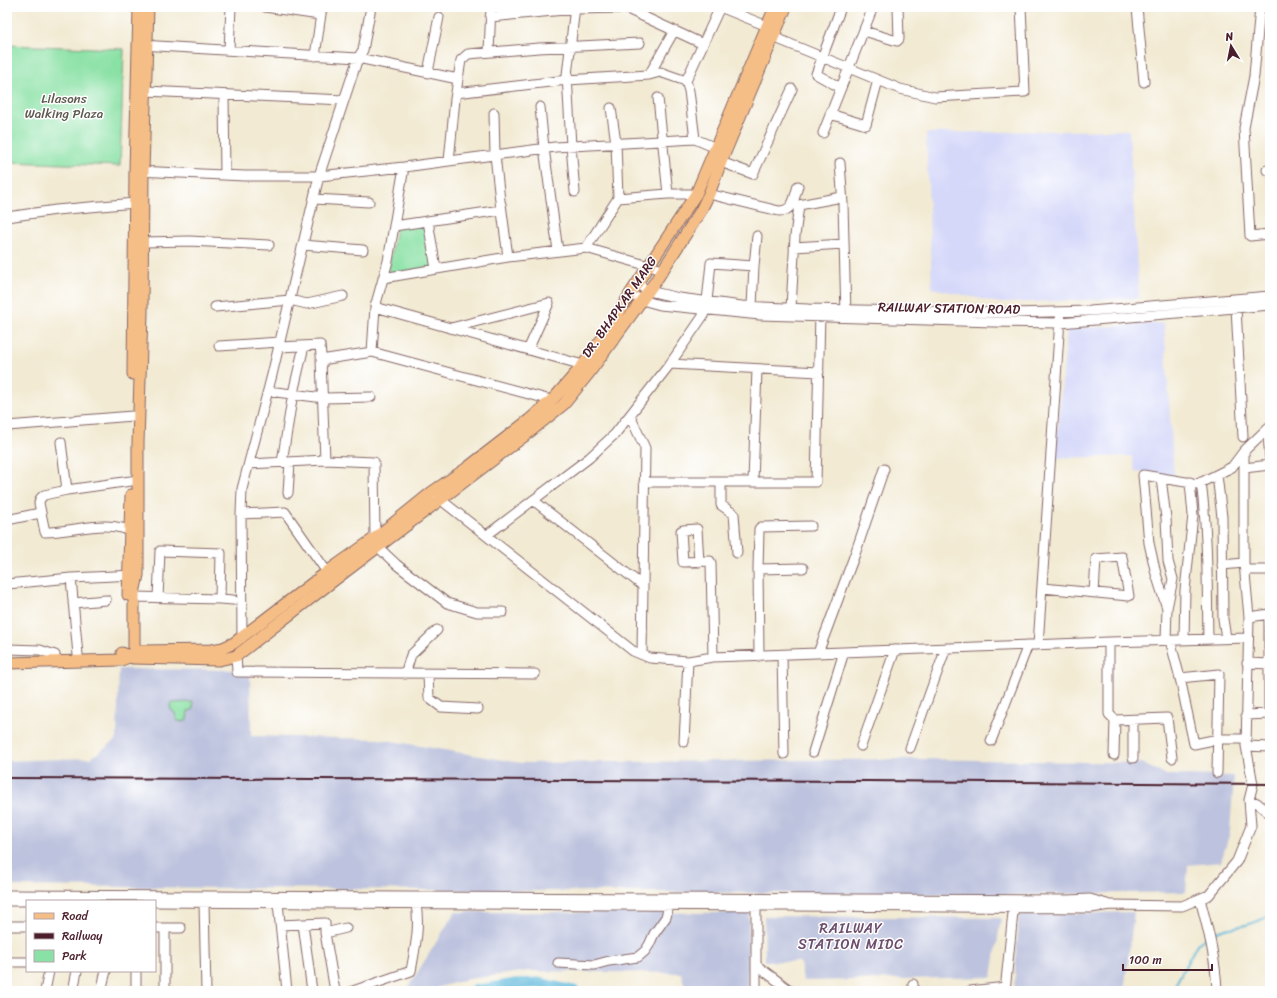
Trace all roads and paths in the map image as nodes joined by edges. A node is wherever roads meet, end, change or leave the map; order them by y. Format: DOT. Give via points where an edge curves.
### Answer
graph roads {
  1 [pos="139,7"];
  2 [pos="148,7"];
  3 [pos="231,7"];
  4 [pos="265,7"];
  5 [pos="371,7"];
  6 [pos="491,7"];
  7 [pos="720,7"];
  8 [pos="774,7"];
  9 [pos="786,7"];
  10 [pos="874,7"];
  11 [pos="898,7"];
  12 [pos="1021,7"];
  13 [pos="1137,7"];
  14 [pos="1260,7"];
  15 [pos="575,8"];
  16 [pos="840,10"];
  17 [pos="321,11"];
  18 [pos="439,17"];
  19 [pos="490,17"];
  20 [pos="767,26"];
  21 [pos="674,31"];
  22 [pos="864,31"];
  23 [pos="773,37"];
  24 [pos="640,43"];
  25 [pos="703,44"];
  26 [pos="142,45"];
  27 [pos="569,46"];
  28 [pos="229,50"];
  29 [pos="489,52"];
  30 [pos="315,56"];
  31 [pos="822,57"];
  32 [pos="358,58"];
  33 [pos="849,68"];
  34 [pos="428,72"];
  35 [pos="649,75"];
  36 [pos="458,79"];
  37 [pos="567,80"];
  38 [pos="686,80"];
  39 [pos="878,80"];
  40 [pos="1144,82"];
  41 [pos="841,88"];
  42 [pos="792,89"];
  43 [pos="145,91"];
  44 [pos="456,93"];
  45 [pos="224,95"];
  46 [pos="658,98"];
  47 [pos="344,100"];
  48 [pos="540,107"];
  49 [pos="611,108"];
  50 [pos="494,112"];
  51 [pos="830,114"];
  52 [pos="823,133"];
  53 [pos="696,139"];
  54 [pos="662,141"];
  55 [pos="616,143"];
  56 [pos="571,146"];
  57 [pos="544,148"];
  58 [pos="716,148"];
  59 [pos="495,155"];
  60 [pos="449,161"];
  61 [pos="721,162"];
  62 [pos="840,163"];
  63 [pos="404,167"];
  64 [pos="139,171"];
  65 [pos="225,175"];
  66 [pos="319,176"];
  67 [pos="798,186"];
  68 [pos="575,192"];
  69 [pos="668,194"];
  70 [pos="696,194"];
  71 [pos="709,194"];
  72 [pos="842,197"];
  73 [pos="618,198"];
  74 [pos="314,199"];
  75 [pos="369,202"];
  76 [pos="135,203"];
  77 [pos="500,203"];
  78 [pos="7,217"];
  79 [pos="428,221"];
  80 [pos="394,226"];
  81 [pos="1270,234"];
  82 [pos="757,236"];
  83 [pos="143,242"];
  84 [pos="844,244"];
  85 [pos="268,245"];
  86 [pos="303,245"];
  87 [pos="794,247"];
  88 [pos="586,248"];
  89 [pos="363,250"];
  90 [pos="558,251"];
  91 [pos="508,257"];
  92 [pos="139,258"];
  93 [pos="650,265"];
  94 [pos="754,266"];
  95 [pos="436,269"];
  96 [pos="663,270"];
  97 [pos="383,278"];
  98 [pos="634,289"];
  99 [pos="649,291"];
  100 [pos="343,296"];
  101 [pos="1270,296"];
  102 [pos="290,300"];
  103 [pos="642,300"];
  104 [pos="1270,305"];
  105 [pos="706,306"];
  106 [pos="752,306"];
  107 [pos="215,307"];
  108 [pos="375,307"];
  109 [pos="791,308"];
  110 [pos="1236,308"];
  111 [pos="1060,312"];
  112 [pos="820,313"];
  113 [pos="846,313"];
  114 [pos="1060,323"];
  115 [pos="450,328"];
  116 [pos="279,345"];
  117 [pos="219,346"];
  118 [pos="304,346"];
  119 [pos="528,350"];
  120 [pos="137,351"];
  121 [pos="372,352"];
  122 [pos="670,364"];
  123 [pos="322,365"];
  124 [pos="583,365"];
  125 [pos="757,369"];
  126 [pos="819,372"];
  127 [pos="268,390"];
  128 [pos="293,393"];
  129 [pos="370,397"];
  130 [pos="324,398"];
  131 [pos="551,400"];
  132 [pos="132,416"];
  133 [pos="630,416"];
  134 [pos="7,426"];
  135 [pos="1268,428"];
  136 [pos="1243,437"];
  137 [pos="61,442"];
  138 [pos="1270,445"];
  139 [pos="1244,451"];
  140 [pos="1270,458"];
  141 [pos="325,460"];
  142 [pos="286,462"];
  143 [pos="249,464"];
  144 [pos="1270,465"];
  145 [pos="1244,468"];
  146 [pos="884,469"];
  147 [pos="1217,475"];
  148 [pos="1161,478"];
  149 [pos="135,480"];
  150 [pos="644,482"];
  151 [pos="721,482"];
  152 [pos="753,482"];
  153 [pos="1190,482"];
  154 [pos="1202,482"];
  155 [pos="67,490"];
  156 [pos="432,492"];
  157 [pos="288,493"];
  158 [pos="441,500"];
  159 [pos="533,500"];
  160 [pos="40,513"];
  161 [pos="241,514"];
  162 [pos="7,520"];
  163 [pos="811,526"];
  164 [pos="134,532"];
  165 [pos="487,536"];
  166 [pos="376,542"];
  167 [pos="737,553"];
  168 [pos="699,562"];
  169 [pos="1222,565"];
  170 [pos="1245,567"];
  171 [pos="803,568"];
  172 [pos="758,569"];
  173 [pos="1270,570"];
  174 [pos="326,572"];
  175 [pos="134,575"];
  176 [pos="70,578"];
  177 [pos="7,584"];
  178 [pos="643,586"];
  179 [pos="1042,588"];
  180 [pos="1094,592"];
  181 [pos="134,597"];
  182 [pos="158,598"];
  183 [pos="220,599"];
  184 [pos="106,600"];
  185 [pos="233,600"];
  186 [pos="73,603"];
  187 [pos="1167,608"];
  188 [pos="503,612"];
  189 [pos="1270,614"];
  190 [pos="1249,617"];
  191 [pos="438,630"];
  192 [pos="242,638"];
  193 [pos="1226,638"];
  194 [pos="1248,638"];
  195 [pos="1208,639"];
  196 [pos="1168,640"];
  197 [pos="1184,640"];
  198 [pos="1109,642"];
  199 [pos="1028,645"];
  200 [pos="1038,645"];
  201 [pos="946,648"];
  202 [pos="7,649"];
  203 [pos="895,650"];
  204 [pos="128,652"];
  205 [pos="844,652"];
  206 [pos="818,653"];
  207 [pos="642,654"];
  208 [pos="7,655"];
  209 [pos="78,655"];
  210 [pos="782,655"];
  211 [pos="55,656"];
  212 [pos="236,656"];
  213 [pos="759,656"];
  214 [pos="713,657"];
  215 [pos="39,659"];
  216 [pos="688,661"];
  217 [pos="7,663"];
  218 [pos="1248,663"];
  219 [pos="1270,664"];
  220 [pos="405,674"];
  221 [pos="428,674"];
  222 [pos="536,674"];
  223 [pos="1180,678"];
  224 [pos="478,709"];
  225 [pos="1269,714"];
  226 [pos="1246,715"];
  227 [pos="1115,720"];
  228 [pos="1133,720"];
  229 [pos="1218,739"];
  230 [pos="991,741"];
  231 [pos="684,742"];
  232 [pos="1246,743"];
  233 [pos="861,746"];
  234 [pos="1270,747"];
  235 [pos="910,748"];
  236 [pos="814,752"];
  237 [pos="784,754"];
  238 [pos="1114,755"];
  239 [pos="1133,758"];
  240 [pos="1172,758"];
  241 [pos="1217,773"];
  242 [pos="1249,800"];
  243 [pos="1270,814"];
  244 [pos="7,895"];
  245 [pos="1200,899"];
  246 [pos="7,901"];
  247 [pos="26,901"];
  248 [pos="156,902"];
  249 [pos="756,902"];
  250 [pos="204,903"];
  251 [pos="278,903"];
  252 [pos="416,904"];
  253 [pos="1014,904"];
  254 [pos="669,906"];
  255 [pos="303,924"];
  256 [pos="280,925"];
  257 [pos="7,926"];
  258 [pos="26,926"];
  259 [pos="156,928"];
  260 [pos="165,928"];
  261 [pos="181,928"];
  262 [pos="346,928"];
  263 [pos="324,933"];
  264 [pos="7,962"];
  265 [pos="26,962"];
  266 [pos="558,963"];
  267 [pos="756,964"];
  268 [pos="49,972"];
  269 [pos="77,972"];
  270 [pos="106,972"];
  271 [pos="136,972"];
  272 [pos="1005,989"];
  273 [pos="45,991"];
  274 [pos="73,991"];
  275 [pos="101,991"];
  276 [pos="136,991"];
  277 [pos="165,991"];
  278 [pos="206,991"];
  279 [pos="287,991"];
  280 [pos="312,991"];
  281 [pos="335,991"];
  282 [pos="353,991"];
  283 [pos="756,991"];
  284 [pos="791,991"];
  285 [pos="970,991"];
  286 [pos="1217,991"];
  1 -- 26 [label="main road"];
  2 -- 26 [label="main road"];
  3 -- 28 [label="street"];
  4 -- 17 [label="street"];
  5 -- 32 [label="street" via="363,50"];
  6 -- 19 [label="street"];
  7 -- 20 [label="street"];
  7 -- 25 [label="street"];
  8 -- 20 [label="main road, DR. BHAPKAR MARG"];
  9 -- 23 [label="main road, DR. BHAPKAR MARG"];
  10 -- 22 [label="street"];
  11 -- 22 [label="street" via="897,41"];
  12 -- 39 [label="street" via="1025,92 935,97 900,89"];
  13 -- 40 [label="street"];
  14 -- 81 [label="street" via="1254,76 1244,135 1250,236"];
  15 -- 19 [label="street"];
  15 -- 21 [label="street" via="625,8"];
  15 -- 27 [label="street"];
  16 -- 31 [label="street"];
  17 -- 30 [label="street"];
  18 -- 34 [label="street"];
  19 -- 29 [label="street"];
  20 -- 58 [label="main road, DR. BHAPKAR MARG"];
  21 -- 25 [label="street"];
  21 -- 35 [label="street"];
  22 -- 33 [label="street"];
  23 -- 31 [label="street"];
  23 -- 61 [label="main road, DR. BHAPKAR MARG"];
  24 -- 27 [label="street"];
  25 -- 38 [label="street"];
  26 -- 28 [label="street"];
  26 -- 43 [label="main road"];
  26 -- 64 [label="main road"];
  27 -- 29 [label="street"];
  27 -- 37 [label="street"];
  28 -- 30 [label="street"];
  29 -- 36 [label="street" via="468,54 460,60"];
  30 -- 32 [label="street"];
  31 -- 33 [label="street"];
  31 -- 41 [label="street" via="816,74"];
  32 -- 34 [label="street"];
  32 -- 47 [label="street"];
  33 -- 39 [label="street"];
  33 -- 41 [label="street"];
  34 -- 36 [label="street"];
  35 -- 37 [label="street"];
  35 -- 38 [label="street" via="660,72"];
  36 -- 44 [label="street"];
  37 -- 44 [label="street"];
  37 -- 56 [label="street"];
  38 -- 53 [label="street"];
  39 -- 51 [label="street" via="866,125"];
  41 -- 51 [label="street"];
  42 -- 61 [label="street" via="753,174"];
  43 -- 45 [label="street"];
  43 -- 64 [label="main road"];
  44 -- 60 [label="street"];
  45 -- 47 [label="street"];
  45 -- 65 [label="street"];
  46 -- 54 [label="street"];
  47 -- 66 [label="street"];
  48 -- 57 [label="street"];
  49 -- 55 [label="street"];
  50 -- 59 [label="street"];
  51 -- 52 [label="street"];
  53 -- 54 [label="street"];
  53 -- 58 [label="street"];
  54 -- 55 [label="street"];
  54 -- 69 [label="street"];
  55 -- 56 [label="street"];
  55 -- 73 [label="street"];
  56 -- 57 [label="street"];
  56 -- 68 [label="street"];
  57 -- 59 [label="street"];
  57 -- 90 [label="street"];
  58 -- 70 [label="main road, DR. BHAPKAR MARG"];
  59 -- 60 [label="street"];
  59 -- 77 [label="street"];
  60 -- 63 [label="street"];
  61 -- 71 [label="main road, DR. BHAPKAR MARG"];
  62 -- 72 [label="street"];
  63 -- 66 [label="street"];
  63 -- 80 [label="street"];
  64 -- 65 [label="street"];
  64 -- 76 [label="main road"];
  64 -- 83 [label="main road"];
  65 -- 66 [label="street"];
  66 -- 74 [label="street"];
  67 -- 71 [label="street" via="791,207 779,212"];
  69 -- 70 [label="street"];
  69 -- 73 [label="street"];
  70 -- 93 [label="main road, DR. BHAPKAR MARG"];
  71 -- 96 [label="main road, DR. BHAPKAR MARG"];
  72 -- 84 [label="street"];
  72 -- 87 [label="street" via="799,205"];
  73 -- 88 [label="street"];
  74 -- 75 [label="street"];
  74 -- 86 [label="street"];
  76 -- 78 [label="street"];
  76 -- 92 [label="main road"];
  77 -- 79 [label="street" via="501,210"];
  77 -- 91 [label="street"];
  79 -- 80 [label="street"];
  79 -- 95 [label="street"];
  80 -- 97 [label="street"];
  82 -- 94 [label="street"];
  83 -- 85 [label="street" via="189,241"];
  83 -- 92 [label="main road"];
  84 -- 87 [label="street"];
  84 -- 113 [label="street"];
  86 -- 89 [label="street"];
  86 -- 102 [label="street"];
  87 -- 109 [label="street"];
  88 -- 90 [label="street"];
  88 -- 93 [label="street"];
  90 -- 91 [label="street"];
  91 -- 95 [label="street"];
  92 -- 120 [label="main road"];
  93 -- 96 [label="street"];
  93 -- 98 [label="main road, DR. BHAPKAR MARG"];
  94 -- 105 [label="street" via="711,263"];
  94 -- 106 [label="street"];
  95 -- 97 [label="street"];
  96 -- 99 [label="main road, DR. BHAPKAR MARG"];
  97 -- 108 [label="street"];
  98 -- 99 [label="street, RAILWAY STATION ROAD"];
  98 -- 103 [label="street, RAILWAY STATION ROAD"];
  98 -- 124 [label="main road, DR. BHAPKAR MARG"];
  99 -- 103 [label="main road, DR. BHAPKAR MARG"];
  99 -- 105 [label="street, RAILWAY STATION ROAD"];
  100 -- 102 [label="street" via="307,304"];
  101 -- 111 [label="street, RAILWAY STATION ROAD"];
  102 -- 107 [label="street"];
  102 -- 116 [label="street"];
  103 -- 105 [label="street, RAILWAY STATION ROAD" via="660,305"];
  103 -- 158 [label="main road, DR. BHAPKAR MARG" via="564,404"];
  104 -- 110 [label="street, RAILWAY STATION ROAD"];
  105 -- 106 [label="street, RAILWAY STATION ROAD"];
  105 -- 112 [label="street, RAILWAY STATION ROAD" via="760,316"];
  105 -- 122 [label="street" via="703,316"];
  106 -- 109 [label="street, RAILWAY STATION ROAD"];
  108 -- 115 [label="street"];
  108 -- 121 [label="street"];
  109 -- 112 [label="street, RAILWAY STATION ROAD"];
  110 -- 114 [label="street, RAILWAY STATION ROAD"];
  110 -- 136 [label="street"];
  111 -- 113 [label="street, RAILWAY STATION ROAD"];
  111 -- 114 [label="street"];
  112 -- 113 [label="street, RAILWAY STATION ROAD"];
  112 -- 126 [label="street"];
  113 -- 114 [label="street, RAILWAY STATION ROAD"];
  114 -- 179 [label="street"];
  115 -- 119 [label="street"];
  115 -- 119 [label="street" via="549,303"];
  116 -- 117 [label="street"];
  116 -- 118 [label="street"];
  116 -- 127 [label="street"];
  118 -- 123 [label="street" via="320,345"];
  118 -- 128 [label="street"];
  119 -- 124 [label="street"];
  120 -- 132 [label="main road"];
  120 -- 149 [label="main road"];
  121 -- 123 [label="street" via="322,360"];
  121 -- 131 [label="street"];
  122 -- 125 [label="street"];
  122 -- 133 [label="street"];
  123 -- 130 [label="street"];
  124 -- 131 [label="main road, DR. BHAPKAR MARG"];
  125 -- 126 [label="street"];
  125 -- 152 [label="street"];
  126 -- 152 [label="street" via="816,482"];
  127 -- 128 [label="street"];
  127 -- 143 [label="street"];
  128 -- 130 [label="street"];
  128 -- 142 [label="street"];
  129 -- 130 [label="street"];
  130 -- 141 [label="street"];
  131 -- 156 [label="main road, DR. BHAPKAR MARG" via="467,468"];
  132 -- 134 [label="street"];
  132 -- 149 [label="main road"];
  133 -- 150 [label="street" via="645,448"];
  133 -- 159 [label="street" via="589,458"];
  135 -- 138 [label="street"];
  135 -- 139 [label="street"];
  137 -- 155 [label="street"];
  138 -- 140 [label="street"];
  139 -- 145 [label="street"];
  139 -- 147 [label="street" via="1232,467"];
  141 -- 142 [label="street"];
  141 -- 166 [label="street" via="374,462"];
  142 -- 143 [label="street"];
  142 -- 157 [label="street"];
  143 -- 161 [label="street" via="242,489"];
  144 -- 145 [label="street"];
  145 -- 170 [label="street"];
  146 -- 206 [label="street"];
  147 -- 154 [label="street"];
  147 -- 169 [label="street" via="1222,517"];
  148 -- 153 [label="street"];
  148 -- 187 [label="street" via="1168,561 1173,579"];
  148 -- 187 [label="street" via="1143,475 1149,543"];
  149 -- 155 [label="street"];
  149 -- 164 [label="main road"];
  150 -- 151 [label="street"];
  150 -- 178 [label="street"];
  151 -- 152 [label="street"];
  151 -- 167 [label="street" via="721,504 734,514"];
  153 -- 154 [label="street"];
  153 -- 197 [label="street" via="1193,515 1185,590"];
  154 -- 195 [label="street" via="1207,558"];
  155 -- 160 [label="street" via="40,498"];
  156 -- 158 [label="street"];
  156 -- 166 [label="main road, DR. BHAPKAR MARG"];
  158 -- 165 [label="street"];
  158 -- 166 [label="main road, DR. BHAPKAR MARG"];
  159 -- 165 [label="street"];
  159 -- 178 [label="street"];
  160 -- 162 [label="street"];
  160 -- 164 [label="street" via="46,532 112,526"];
  161 -- 174 [label="street" via="285,512"];
  161 -- 192 [label="street"];
  163 -- 172 [label="street" via="761,527"];
  164 -- 175 [label="main road"];
  165 -- 207 [label="street" via="633,651"];
  166 -- 174 [label="main road"];
  166 -- 188 [label="street" via="418,582 447,603 477,612"];
  166 -- 212 [label="main road"];
  168 -- 214 [label="street" via="711,563"];
  169 -- 170 [label="street"];
  169 -- 193 [label="street"];
  170 -- 173 [label="street"];
  170 -- 190 [label="street"];
  171 -- 172 [label="street"];
  172 -- 213 [label="street"];
  174 -- 192 [label="main road"];
  175 -- 176 [label="street"];
  175 -- 181 [label="main road"];
  175 -- 204 [label="main road"];
  176 -- 177 [label="street"];
  176 -- 186 [label="street"];
  178 -- 207 [label="street"];
  179 -- 180 [label="street"];
  179 -- 200 [label="street"];
  180 -- 180 [label="street" via="1129,596 1122,557 1096,559"];
  181 -- 182 [label="street"];
  181 -- 204 [label="main road"];
  182 -- 183 [label="street"];
  182 -- 183 [label="street" via="160,551 221,553"];
  183 -- 185 [label="street"];
  184 -- 186 [label="street"];
  186 -- 209 [label="street"];
  187 -- 196 [label="street"];
  189 -- 190 [label="street"];
  189 -- 219 [label="street"];
  190 -- 194 [label="street"];
  191 -- 220 [label="street" via="411,655"];
  192 -- 204 [label="main road" via="229,646 212,650"];
  193 -- 194 [label="street"];
  193 -- 195 [label="street"];
  194 -- 218 [label="street"];
  195 -- 197 [label="street"];
  196 -- 197 [label="street"];
  196 -- 198 [label="street"];
  196 -- 223 [label="street"];
  198 -- 200 [label="street"];
  198 -- 227 [label="street" via="1109,714"];
  199 -- 200 [label="street"];
  199 -- 201 [label="street"];
  199 -- 230 [label="street"];
  201 -- 203 [label="street"];
  201 -- 235 [label="street"];
  202 -- 211 [label="street" via="40,650"];
  203 -- 205 [label="street"];
  203 -- 233 [label="street"];
  204 -- 209 [label="main road"];
  204 -- 212 [label="main road" via="212,660"];
  204 -- 215 [label="main road" via="120,660"];
  205 -- 206 [label="street"];
  205 -- 236 [label="street"];
  206 -- 210 [label="street"];
  207 -- 216 [label="street" via="650,658"];
  208 -- 215 [label="main road"];
  209 -- 211 [label="main road"];
  210 -- 213 [label="street"];
  210 -- 237 [label="street"];
  211 -- 215 [label="main road"];
  212 -- 220 [label="street" via="237,672"];
  213 -- 214 [label="street"];
  214 -- 216 [label="street"];
  215 -- 217 [label="main road"];
  216 -- 231 [label="street"];
  218 -- 219 [label="street"];
  218 -- 226 [label="street"];
  219 -- 225 [label="street"];
  220 -- 221 [label="street"];
  221 -- 222 [label="street"];
  221 -- 224 [label="street" via="429,698 441,706"];
  223 -- 229 [label="street" via="1194,744"];
  223 -- 229 [label="street" via="1219,674"];
  225 -- 226 [label="street"];
  226 -- 232 [label="street"];
  227 -- 228 [label="street"];
  227 -- 238 [label="street"];
  228 -- 239 [label="street"];
  228 -- 240 [label="street" via="1167,718"];
  229 -- 232 [label="street"];
  229 -- 241 [label="street"];
  232 -- 234 [label="street"];
  232 -- 242 [label="street" via="1253,784"];
  242 -- 243 [label="street"];
  242 -- 245 [label="street" via="1251,826 1237,861 1209,895"];
  244 -- 249 [label="street"];
  245 -- 253 [label="street" via="1182,906 1110,905 1091,908"];
  245 -- 286 [label="street" via="1216,970"];
  246 -- 247 [label="street"];
  248 -- 250 [label="street"];
  249 -- 253 [label="street"];
  249 -- 254 [label="street"];
  249 -- 267 [label="street"];
  250 -- 251 [label="street"];
  250 -- 278 [label="street"];
  251 -- 252 [label="street"];
  251 -- 256 [label="street"];
  252 -- 254 [label="street"];
  252 -- 282 [label="street" via="418,935 411,971"];
  253 -- 272 [label="street"];
  254 -- 266 [label="street" via="666,917 649,945 638,957 594,965"];
  255 -- 256 [label="street"];
  255 -- 263 [label="street" via="325,923"];
  255 -- 280 [label="street"];
  256 -- 279 [label="street"];
  257 -- 258 [label="street"];
  259 -- 260 [label="street"];
  260 -- 261 [label="street"];
  260 -- 277 [label="street"];
  262 -- 263 [label="street"];
  263 -- 281 [label="street"];
  264 -- 265 [label="street"];
  267 -- 283 [label="street"];
  267 -- 284 [label="street"];
  268 -- 273 [label="street"];
  269 -- 274 [label="street"];
  270 -- 275 [label="street"];
  271 -- 276 [label="street"];
  272 -- 285 [label="street"];
}
